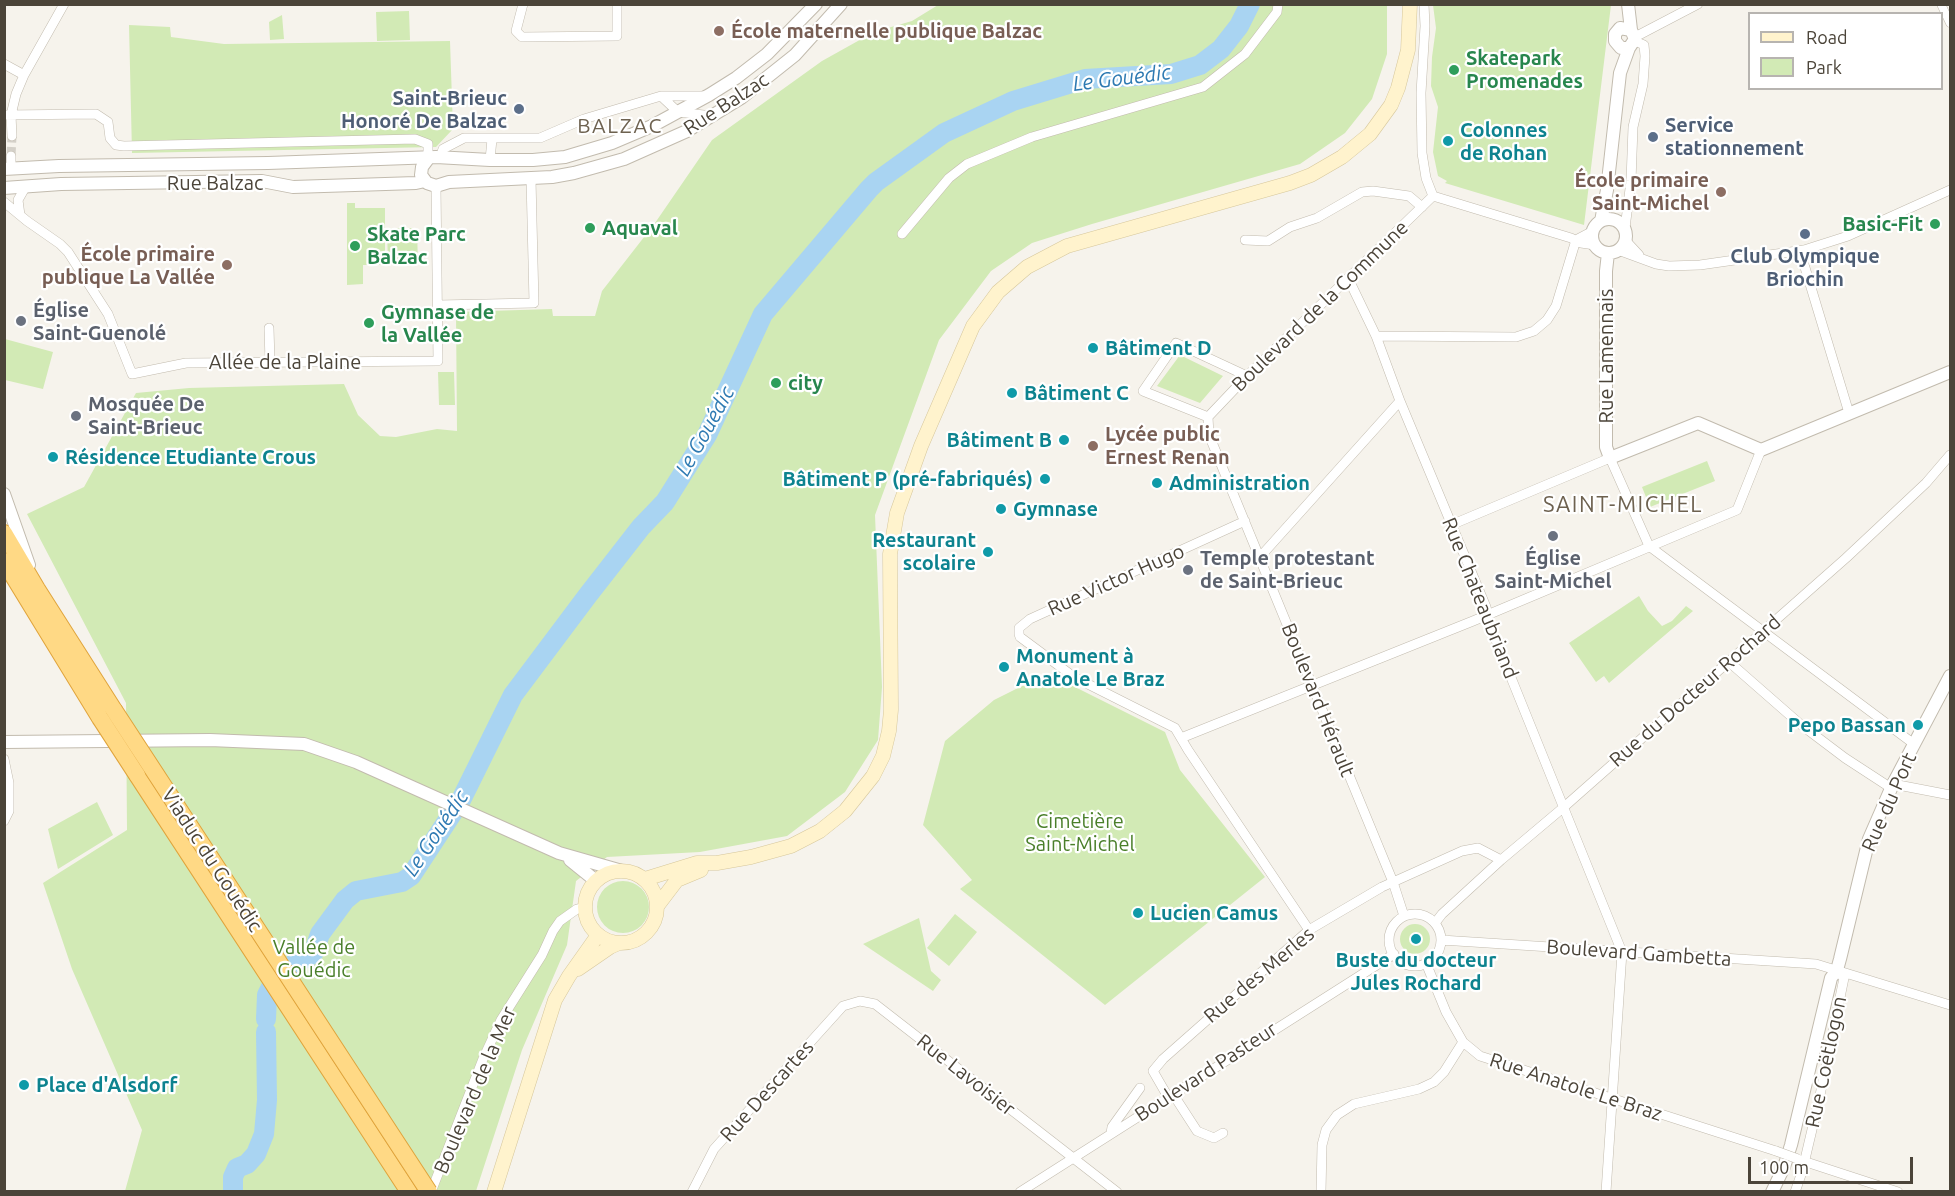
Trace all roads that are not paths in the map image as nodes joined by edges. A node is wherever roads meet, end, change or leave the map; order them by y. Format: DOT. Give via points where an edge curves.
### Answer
graph roads {
  1 [pos="64,4"];
  2 [pos="523,4"];
  3 [pos="617,4"];
  4 [pos="816,4"];
  5 [pos="841,4"];
  6 [pos="1278,4"];
  7 [pos="1403,4"];
  8 [pos="1410,4"];
  9 [pos="1424,4"];
  10 [pos="1698,4"];
  11 [pos="1941,4"];
  12 [pos="1628,5"];
  13 [pos="1950,22"];
  14 [pos="1628,38"];
  15 [pos="4,64"];
  16 [pos="24,75"];
  17 [pos="709,95"];
  18 [pos="661,96"];
  19 [pos="678,112"];
  20 [pos="8,115"];
  21 [pos="714,116"];
  22 [pos="12,136"];
  23 [pos="492,139"];
  24 [pos="313,141"];
  25 [pos="1357,144"];
  26 [pos="166,145"];
  27 [pos="434,158"];
  28 [pos="315,160"];
  29 [pos="489,160"];
  30 [pos="166,165"];
  31 [pos="8,168"];
  32 [pos="531,179"];
  33 [pos="435,183"];
  34 [pos="26,186"];
  35 [pos="4,188"];
  36 [pos="1950,190"];
  37 [pos="1433,196"];
  38 [pos="4,201"];
  39 [pos="1422,207"];
  40 [pos="20,215"];
  41 [pos="1606,220"];
  42 [pos="1593,231"];
  43 [pos="902,234"];
  44 [pos="1245,240"];
  45 [pos="1576,240"];
  46 [pos="1619,243"];
  47 [pos="1595,245"];
  48 [pos="1800,251"];
  49 [pos="1348,278"];
  50 [pos="438,305"];
  51 [pos="269,328"];
  52 [pos="1376,336"];
  53 [pos="270,362"];
  54 [pos="1950,372"];
  55 [pos="1247,376"];
  56 [pos="1400,401"];
  57 [pos="1849,412"];
  58 [pos="1208,417"];
  59 [pos="1761,450"];
  60 [pos="1950,455"];
  61 [pos="1610,458"];
  62 [pos="4,494"];
  63 [pos="1245,521"];
  64 [pos="1451,525"];
  65 [pos="4,532"];
  66 [pos="1649,546"];
  67 [pos="1260,557"];
  68 [pos="4,561"];
  69 [pos="4,567"];
  70 [pos="16,582"];
  71 [pos="38,589"];
  72 [pos="1488,613"];
  73 [pos="1762,632"];
  74 [pos="1728,661"];
  75 [pos="1950,676"];
  76 [pos="1312,686"];
  77 [pos="107,714"];
  78 [pos="1181,738"];
  79 [pos="4,742"];
  80 [pos="1914,744"];
  81 [pos="4,759"];
  82 [pos="1892,786"];
  83 [pos="1950,795"];
  84 [pos="1564,807"];
  85 [pos="4,821"];
  86 [pos="559,853"];
  87 [pos="1501,860"];
  88 [pos="717,863"];
  89 [pos="622,871"];
  90 [pos="591,877"];
  91 [pos="645,879"];
  92 [pos="1393,882"];
  93 [pos="658,905"];
  94 [pos="585,907"];
  95 [pos="1404,916"];
  96 [pos="1435,923"];
  97 [pos="1309,930"];
  98 [pos="598,935"];
  99 [pos="1441,940"];
  100 [pos="619,943"];
  101 [pos="1622,952"];
  102 [pos="1394,954"];
  103 [pos="1426,963"];
  104 [pos="1837,970"];
  105 [pos="569,976"];
  106 [pos="855,1001"];
  107 [pos="1950,1005"];
  108 [pos="1463,1042"];
  109 [pos="1140,1088"];
  110 [pos="1171,1095"];
  111 [pos="1612,1098"];
  112 [pos="1223,1132"];
  113 [pos="1111,1133"];
  114 [pos="1073,1158"];
  115 [pos="1801,1160"];
  116 [pos="1877,1188"];
  117 [pos="697,1190"];
  118 [pos="409,1191"];
  119 [pos="430,1191"];
  120 [pos="500,1191"];
  121 [pos="1020,1191"];
  122 [pos="1117,1191"];
  123 [pos="1321,1191"];
  124 [pos="1606,1191"];
  125 [pos="1772,1191"];
  126 [pos="1795,1191"];
  127 [pos="1898,1191"];
  1 -- 16 [label="street"];
  2 -- 3 [label="street" via="516,31 522,37 617,36"];
  4 -- 17 [label="street, Rue Balzac" via="767,54"];
  5 -- 21 [label="street, Rue Balzac" via="795,55"];
  6 -- 43 [label="street" via="1277,12 1245,54 1203,87 1032,137 967,164 949,178"];
  7 -- 25 [label="main road" via="1403,50 1393,87"];
  8 -- 25 [label="main road" via="1408,50 1398,88 1380,122"];
  9 -- 37 [label="street" via="1422,153"];
  10 -- 14 [label="street"];
  11 -- 13 [label="street"];
  12 -- 14 [label="street"];
  14 -- 41 [label="street" via="1620,73"];
  14 -- 46 [label="street" via="1644,45 1645,56 1633,127 1631,182"];
  15 -- 16 [label="street"];
  16 -- 20 [label="street"];
  17 -- 18 [label="street"];
  17 -- 19 [label="street, Rue Balzac"];
  18 -- 19 [label="street"];
  18 -- 23 [label="street" via="585,119 540,138"];
  19 -- 21 [label="street"];
  19 -- 29 [label="street, Rue Balzac" via="612,143 580,153 533,160"];
  20 -- 22 [label="street"];
  20 -- 26 [label="street" via="96,114 108,122 110,138 116,145"];
  21 -- 32 [label="street, Rue Balzac" via="624,159 574,173"];
  23 -- 27 [label="street" via="464,138"];
  23 -- 29 [label="street"];
  24 -- 26 [label="street"];
  24 -- 27 [label="street" via="416,139 428,144"];
  24 -- 28 [label="street"];
  25 -- 88 [label="main road" via="1326,167 1290,183 1067,246 1027,267 998,292 973,326 897,513 890,554 890,731 883,756 873,776 845,811 820,831 770,853"];
  26 -- 30 [label="street"];
  27 -- 28 [label="street, Rue Balzac"];
  27 -- 29 [label="street, Rue Balzac"];
  27 -- 33 [label="street" via="421,171"];
  27 -- 33 [label="street" via="446,162 450,170"];
  28 -- 30 [label="street, Rue Balzac"];
  30 -- 31 [label="street, Rue Balzac"];
  32 -- 33 [label="street, Rue Balzac"];
  32 -- 50 [label="street" via="534,303"];
  33 -- 34 [label="street, Rue Balzac" via="293,187 262,181"];
  33 -- 50 [label="street"];
  34 -- 35 [label="street, Rue Balzac"];
  34 -- 40 [label="street" via="18,200"];
  36 -- 48 [label="street" via="1848,236"];
  37 -- 39 [label="street, Boulevard de la Commune"];
  37 -- 45 [label="street"];
  38 -- 40 [label="street"];
  39 -- 44 [label="street" via="1409,196 1362,192 1268,241"];
  39 -- 49 [label="street, Boulevard de la Commune"];
  40 -- 53 [label="street, Allée de la Plaine" via="68,252 108,314 132,374 186,363"];
  41 -- 42 [label="street"];
  41 -- 46 [label="street" via="1619,222"];
  42 -- 45 [label="street"];
  42 -- 47 [label="street"];
  45 -- 47 [label="street"];
  45 -- 52 [label="street" via="1556,306 1534,331 1516,337"];
  46 -- 47 [label="street"];
  46 -- 48 [label="street" via="1646,261 1669,266"];
  46 -- 61 [label="street, Rue Lamennais" via="1606,271 1606,447"];
  48 -- 57 [label="street"];
  49 -- 52 [label="street, Rue Chateaubriand"];
  49 -- 55 [label="street, Boulevard de la Commune"];
  50 -- 53 [label="street, Allée de la Plaine" via="438,361"];
  51 -- 53 [label="street"];
  52 -- 56 [label="street, Rue Chateaubriand"];
  54 -- 57 [label="street"];
  55 -- 58 [label="street, Boulevard de la Commune"];
  55 -- 58 [label="street" via="1176,343 1143,391"];
  56 -- 64 [label="street, Rue Chateaubriand"];
  56 -- 67 [label="street"];
  57 -- 59 [label="street"];
  58 -- 63 [label="street, Boulevard Hérault" via="1209,435"];
  59 -- 61 [label="street" via="1698,423"];
  59 -- 66 [label="street" via="1737,510"];
  60 -- 73 [label="street, Rue du Docteur Rochard" via="1926,483"];
  61 -- 64 [label="street"];
  61 -- 66 [label="street"];
  62 -- 71 [label="street"];
  63 -- 67 [label="street, Boulevard Hérault"];
  63 -- 78 [label="street, Rue Victor Hugo" via="1051,609 1020,626 1018,631 1020,638 1074,677 1175,728"];
  64 -- 72 [label="street, Rue Chateaubriand"];
  65 -- 71 [label="highway"];
  66 -- 72 [label="street"];
  66 -- 73 [label="street"];
  67 -- 76 [label="street, Boulevard Hérault"];
  68 -- 70 [label="highway"];
  69 -- 70 [label="highway"];
  70 -- 77 [label="highway"];
  71 -- 77 [label="highway"];
  72 -- 76 [label="street"];
  72 -- 84 [label="street, Rue Chateaubriand"];
  73 -- 74 [label="street, Rue du Docteur Rochard"];
  73 -- 80 [label="street"];
  74 -- 82 [label="street" via="1800,724 1845,758"];
  74 -- 84 [label="street, Rue du Docteur Rochard"];
  75 -- 80 [label="street, Rue du Port"];
  76 -- 78 [label="street"];
  76 -- 92 [label="street, Boulevard Hérault"];
  77 -- 118 [label="highway, Viaduc du Gouédic, bridge" via="181,842"];
  77 -- 119 [label="highway, Viaduc du Gouédic, bridge"];
  78 -- 97 [label="street"];
  79 -- 86 [label="street" via="304,744 365,766"];
  80 -- 82 [label="street, Rue du Port"];
  81 -- 85 [label="street" via="9,783 9,811"];
  82 -- 83 [label="street"];
  82 -- 104 [label="street, Rue du Port" via="1869,839"];
  84 -- 87 [label="street, Rue du Docteur Rochard"];
  84 -- 101 [label="street, Rue Chateaubriand"];
  86 -- 89 [label="street"];
  86 -- 90 [label="street"];
  87 -- 92 [label="street, Rue des Merles" via="1478,848 1470,849"];
  87 -- 96 [label="street, Rue du Docteur Rochard"];
  88 -- 91 [label="main road" via="697,863"];
  88 -- 93 [label="main road" via="677,880"];
  89 -- 90 [label="main road"];
  89 -- 91 [label="main road"];
  90 -- 94 [label="main road"];
  91 -- 93 [label="main road"];
  92 -- 95 [label="street, Boulevard Hérault"];
  92 -- 97 [label="street, Rue des Merles"];
  93 -- 100 [label="main road" via="650,930 641,938"];
  94 -- 98 [label="main road" via="586,917"];
  94 -- 119 [label="street, Boulevard de la Mer" via="560,921 501,1020"];
  95 -- 96 [label="street" via="1421,914"];
  95 -- 102 [label="street" via="1390,933"];
  96 -- 99 [label="street"];
  97 -- 110 [label="street, Rue des Merles" via="1163,1059 1153,1071"];
  98 -- 100 [label="main road"];
  98 -- 105 [label="main road"];
  99 -- 101 [label="street, Boulevard Gambetta"];
  99 -- 103 [label="street" via="1437,954"];
  100 -- 105 [label="main road"];
  101 -- 104 [label="street, Boulevard Gambetta" via="1816,964"];
  101 -- 111 [label="street"];
  102 -- 103 [label="street" via="1408,965"];
  102 -- 110 [label="street, Boulevard Pasteur"];
  103 -- 108 [label="street, Rue Anatole Le Braz"];
  104 -- 107 [label="street, Boulevard Gambetta"];
  104 -- 115 [label="street, Rue Coëtlogon" via="1844,978"];
  104 -- 125 [label="street, Rue du Port" via="1831,978 1791,1145"];
  105 -- 120 [label="main road" via="555,1000 508,1146"];
  106 -- 114 [label="street, Rue Lavoisier" via="875,1004"];
  106 -- 117 [label="street, Rue Descartes" via="843,1006 714,1149"];
  108 -- 111 [label="street, Rue Anatole Le Braz" via="1480,1056"];
  108 -- 123 [label="street" via="1434,1082 1354,1104 1337,1115 1326,1130 1322,1145"];
  109 -- 113 [label="street"];
  110 -- 112 [label="street" via="1197,1131 1214,1138"];
  110 -- 113 [label="street, Boulevard Pasteur"];
  111 -- 115 [label="street, Rue Anatole Le Braz, bridge"];
  111 -- 124 [label="street"];
  113 -- 114 [label="street, Boulevard Pasteur"];
  114 -- 121 [label="street, Boulevard Pasteur"];
  114 -- 122 [label="street, Rue Lavoisier"];
  115 -- 116 [label="street, Rue Anatole Le Braz"];
  115 -- 126 [label="street, Rue Coëtlogon"];
  116 -- 127 [label="street, Rue Anatole Le Braz"];
}
